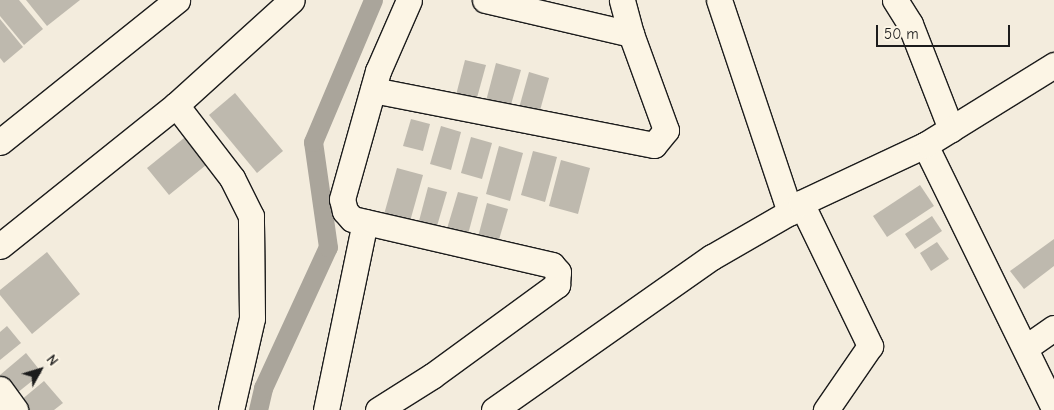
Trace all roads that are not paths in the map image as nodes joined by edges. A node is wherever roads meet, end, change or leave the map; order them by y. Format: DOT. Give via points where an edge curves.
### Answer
graph roads {
  1 [pos="177,0"];
  2 [pos="292,0"];
  3 [pos="409,0"];
  4 [pos="484,0"];
  5 [pos="622,0"];
  6 [pos="719,0"];
  7 [pos="895,0"];
  8 [pos="630,34"];
  9 [pos="1054,64"];
  10 [pos="373,90"];
  11 [pos="176,105"];
  12 [pos="951,129"];
  13 [pos="0,142"];
  14 [pos="925,145"];
  15 [pos="796,208"];
  16 [pos="365,222"];
  17 [pos="0,246"];
  18 [pos="1054,328"];
  19 [pos="1025,348"];
  20 [pos="0,389"];
  21 [pos="1054,408"];
  22 [pos="15,410"];
  23 [pos="231,410"];
  24 [pos="326,410"];
  25 [pos="378,410"];
  26 [pos="494,410"];
  27 [pos="826,410"];
  1 -- 13 [label="street"];
  2 -- 11 [label="street"];
  3 -- 10 [label="street"];
  4 -- 8 [label="street"];
  5 -- 8 [label="street"];
  6 -- 15 [label="street"];
  7 -- 12 [label="street" via="910,24"];
  8 -- 10 [label="street" via="666,130 654,145"];
  9 -- 12 [label="street"];
  10 -- 16 [label="street" via="342,199 352,219"];
  11 -- 17 [label="street"];
  11 -- 23 [label="street" via="232,178 251,216 252,318"];
  12 -- 14 [label="street"];
  14 -- 15 [label="street"];
  14 -- 19 [label="street"];
  15 -- 26 [label="street" via="712,257"];
  15 -- 27 [label="street" via="870,346"];
  16 -- 24 [label="street"];
  16 -- 25 [label="street" via="552,265 558,272 557,285 432,376"];
  18 -- 19 [label="street"];
  19 -- 21 [label="street"];
  20 -- 22 [label="street"];
}
